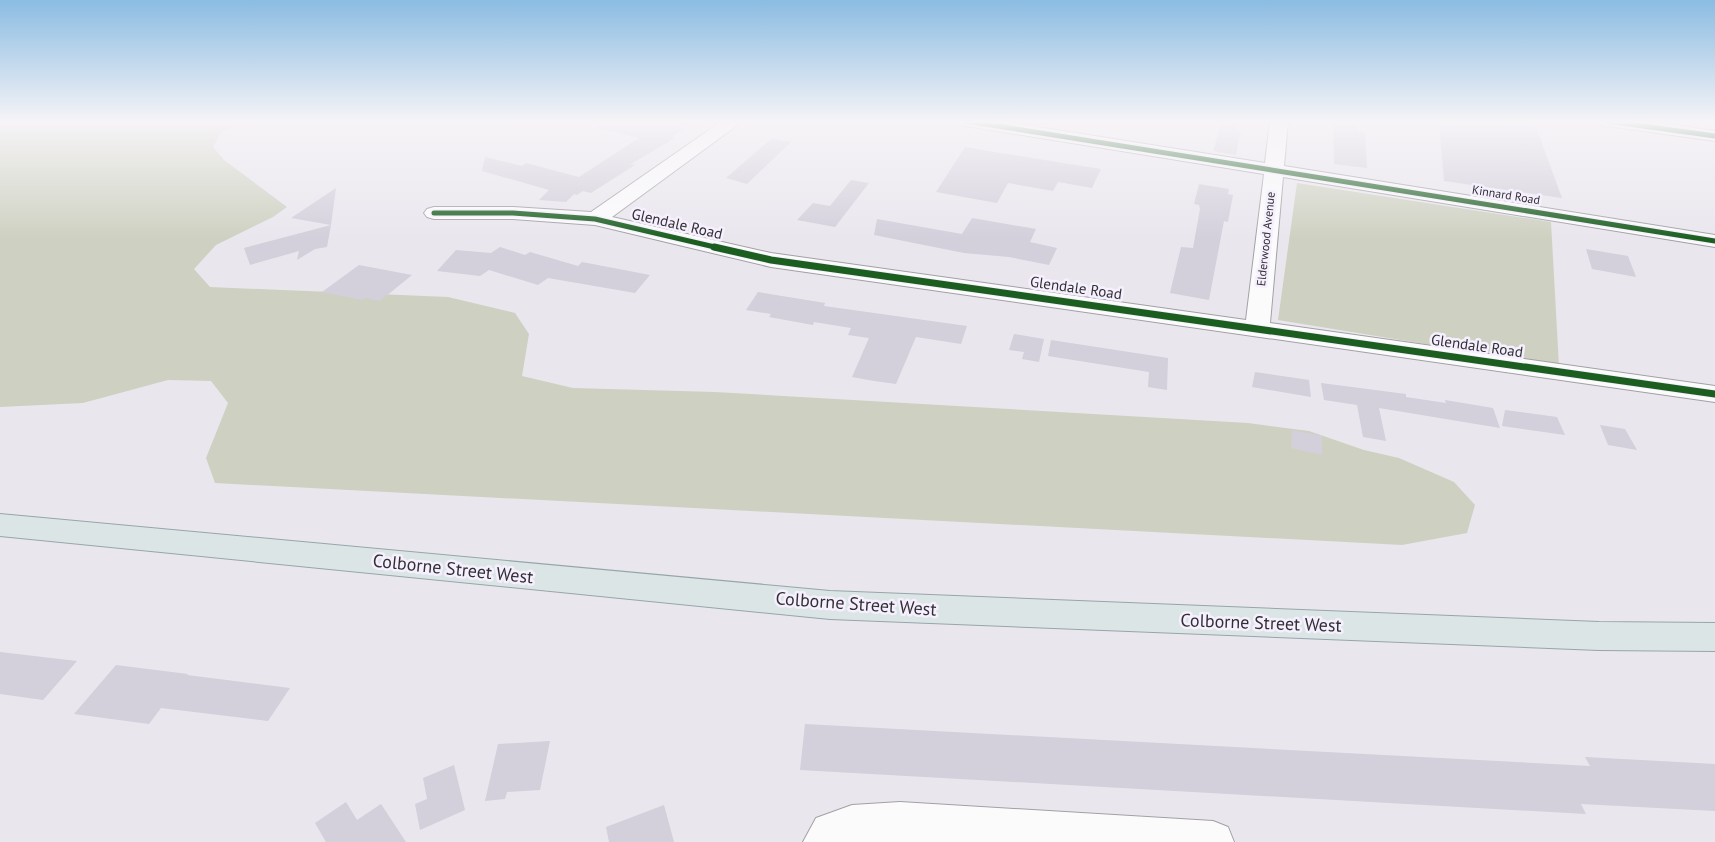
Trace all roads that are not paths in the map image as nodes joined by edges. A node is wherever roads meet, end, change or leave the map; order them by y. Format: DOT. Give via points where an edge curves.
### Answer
graph roads {
  1 [pos="678,160"];
  2 [pos="1217,160"];
  3 [pos="1274,160"];
  4 [pos="1273,169"];
  5 [pos="434,213"];
  6 [pos="595,219"];
  7 [pos="1715,241"];
  8 [pos="1257,328"];
  9 [pos="1715,394"];
  10 [pos="0,525"];
  11 [pos="1715,637"];
  12 [pos="824,842"];
  13 [pos="1213,842"];
  1 -- 6 [label="street"];
  2 -- 4 [label="street, Kinnard Road"];
  3 -- 4 [label="street, Elderwood Avenue"];
  4 -- 7 [label="street, Kinnard Road"];
  4 -- 8 [label="street, Elderwood Avenue"];
  5 -- 6 [label="street, Glendale Road" via="513,213"];
  6 -- 8 [label="street, Glendale Road" via="771,260"];
  8 -- 9 [label="street, Glendale Road"];
  10 -- 11 [label="main road, Colborne Street West" via="830,605 1598,636"];
  12 -- 13 [label="street" via="831,832 852,825 900,822"];
}
